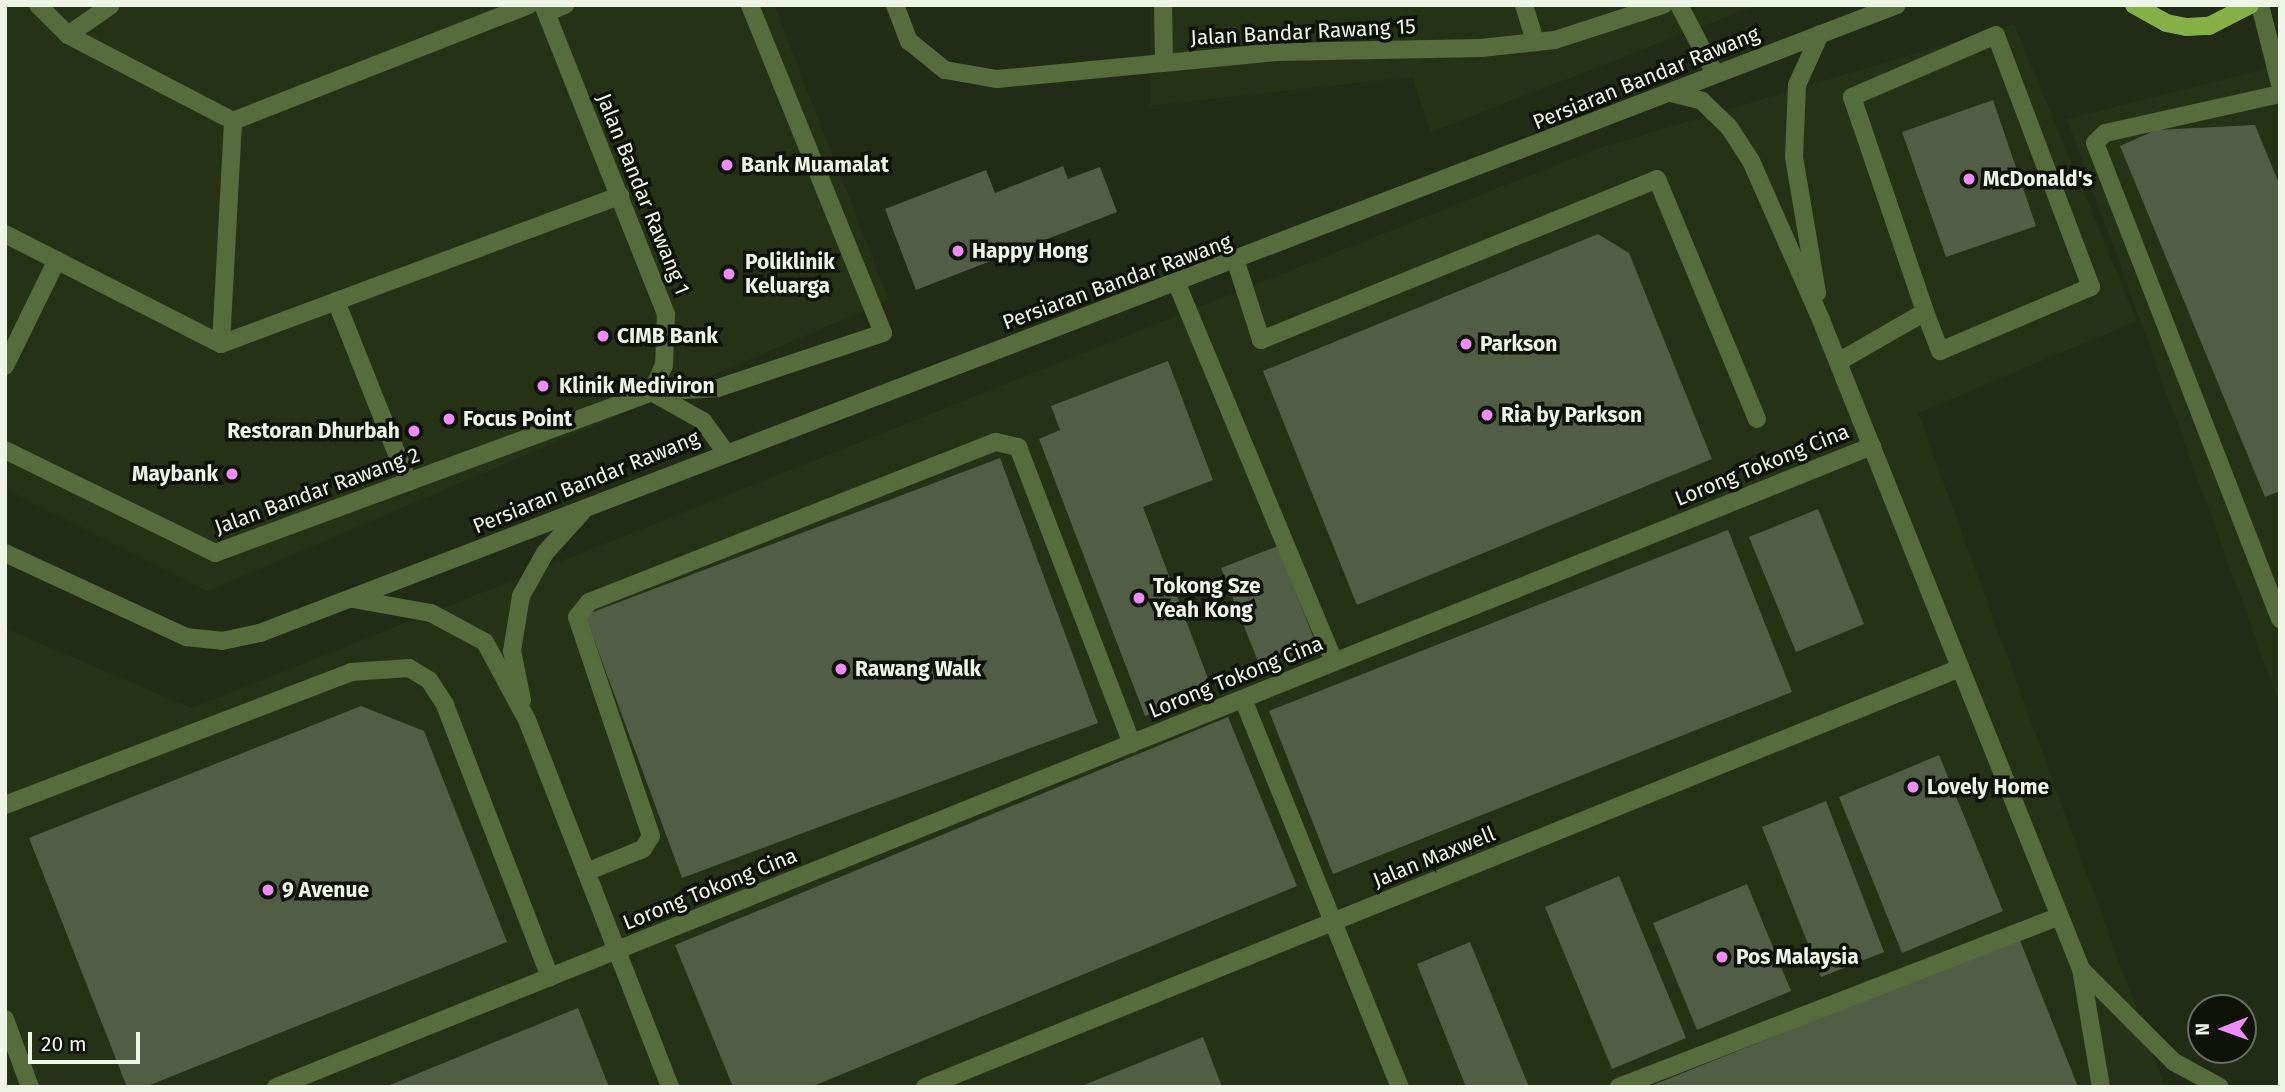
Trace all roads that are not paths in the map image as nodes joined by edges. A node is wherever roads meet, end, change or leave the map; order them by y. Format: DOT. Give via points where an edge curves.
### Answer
graph roads {
  1 [pos="38,5"];
  2 [pos="111,5"];
  3 [pos="565,5"];
  4 [pos="750,5"];
  5 [pos="895,5"];
  6 [pos="1163,5"];
  7 [pos="1524,5"];
  8 [pos="1663,5"];
  9 [pos="1679,5"];
  10 [pos="1896,5"];
  11 [pos="2134,5"];
  12 [pos="2250,5"];
  13 [pos="2260,5"];
  14 [pos="539,8"];
  15 [pos="1820,34"];
  16 [pos="68,35"];
  17 [pos="1535,42"];
  18 [pos="1164,62"];
  19 [pos="1715,74"];
  20 [pos="2280,84"];
  21 [pos="1671,93"];
  22 [pos="2280,94"];
  23 [pos="233,121"];
  24 [pos="620,196"];
  25 [pos="5,234"];
  26 [pos="57,260"];
  27 [pos="1236,262"];
  28 [pos="1177,284"];
  29 [pos="336,301"];
  30 [pos="1925,312"];
  31 [pos="1821,320"];
  32 [pos="220,344"];
  33 [pos="1838,362"];
  34 [pos="5,366"];
  35 [pos="652,393"];
  36 [pos="1757,419"];
  37 [pos="1872,446"];
  38 [pos="5,450"];
  39 [pos="725,451"];
  40 [pos="408,482"];
  41 [pos="584,508"];
  42 [pos="5,553"];
  43 [pos="353,598"];
  44 [pos="2280,619"];
  45 [pos="1334,662"];
  46 [pos="1960,668"];
  47 [pos="1243,699"];
  48 [pos="527,720"];
  49 [pos="1132,744"];
  50 [pos="5,805"];
  51 [pos="586,872"];
  52 [pos="2059,916"];
  53 [pos="1333,922"];
  54 [pos="617,951"];
  55 [pos="2081,969"];
  56 [pos="550,977"];
  57 [pos="5,1019"];
  58 [pos="30,1087"];
  59 [pos="276,1087"];
  60 [pos="670,1087"];
  61 [pos="925,1087"];
  62 [pos="1400,1087"];
  63 [pos="1619,1087"];
  64 [pos="2101,1087"];
  65 [pos="2220,1087"];
  1 -- 16 [label="street"];
  2 -- 16 [label="street"];
  3 -- 14 [label="street"];
  4 -- 35 [label="street, Jalan Bandar Rawang 2" via="883,333 718,388"];
  5 -- 18 [label="street, Jalan Bandar Rawang 15" via="909,41 945,69 997,79"];
  6 -- 18 [label="street"];
  7 -- 17 [label="street"];
  8 -- 17 [label="street, Jalan Bandar Rawang 15"];
  9 -- 19 [label="street"];
  10 -- 15 [label="street, Persiaran Bandar Rawang"];
  11 -- 12 [label="main road" via="2166,23 2187,27 2209,26"];
  13 -- 20 [label="street"];
  14 -- 23 [label="street"];
  14 -- 24 [label="street, Jalan Bandar Rawang 1"];
  15 -- 19 [label="street, Persiaran Bandar Rawang"];
  15 -- 31 [label="street" via="1797,85 1794,157"];
  16 -- 23 [label="street"];
  17 -- 18 [label="street, Jalan Bandar Rawang 15" via="1278,52"];
  19 -- 21 [label="street, Persiaran Bandar Rawang"];
  21 -- 27 [label="street, Persiaran Bandar Rawang"];
  21 -- 31 [label="street" via="1702,101 1729,127 1751,160"];
  22 -- 44 [label="street" via="2105,133 2095,143"];
  23 -- 32 [label="street"];
  24 -- 29 [label="street"];
  24 -- 35 [label="street, Jalan Bandar Rawang 1" via="666,314 664,365"];
  25 -- 26 [label="street"];
  26 -- 32 [label="street"];
  26 -- 34 [label="street"];
  27 -- 28 [label="street, Persiaran Bandar Rawang"];
  27 -- 36 [label="street" via="1261,340 1657,179"];
  28 -- 39 [label="street, Persiaran Bandar Rawang"];
  28 -- 45 [label="street"];
  29 -- 32 [label="street"];
  29 -- 40 [label="street"];
  30 -- 30 [label="street" via="1940,351 2091,287 1996,35 1852,97"];
  30 -- 33 [label="street"];
  31 -- 33 [label="street"];
  33 -- 37 [label="street"];
  35 -- 39 [label="street" via="703,421"];
  35 -- 40 [label="street, Jalan Bandar Rawang 2"];
  37 -- 45 [label="street, Lorong Tokong Cina"];
  37 -- 46 [label="street"];
  38 -- 40 [label="street, Jalan Bandar Rawang 2" via="215,553"];
  39 -- 41 [label="street, Persiaran Bandar Rawang"];
  41 -- 43 [label="street, Persiaran Bandar Rawang"];
  41 -- 48 [label="street" via="545,553 521,596 512,652"];
  42 -- 43 [label="street, Persiaran Bandar Rawang" via="186,637 222,641 260,633"];
  43 -- 48 [label="street" via="431,613 485,642"];
  45 -- 47 [label="street, Lorong Tokong Cina"];
  46 -- 52 [label="street"];
  46 -- 53 [label="street, Jalan Maxwell"];
  47 -- 49 [label="street, Lorong Tokong Cina"];
  47 -- 53 [label="street"];
  48 -- 51 [label="street"];
  49 -- 51 [label="street" via="1018,447 996,442 589,602 577,617 651,836 643,849"];
  49 -- 54 [label="street, Lorong Tokong Cina"];
  50 -- 56 [label="street" via="351,672 409,668 429,680 445,705"];
  51 -- 54 [label="street"];
  52 -- 55 [label="street"];
  52 -- 63 [label="street"];
  53 -- 61 [label="street, Jalan Maxwell"];
  53 -- 62 [label="street"];
  54 -- 56 [label="street, Lorong Tokong Cina"];
  54 -- 60 [label="street"];
  55 -- 64 [label="street"];
  55 -- 65 [label="street" via="2174,1062"];
  56 -- 59 [label="street, Lorong Tokong Cina"];
  57 -- 58 [label="street"];
}
